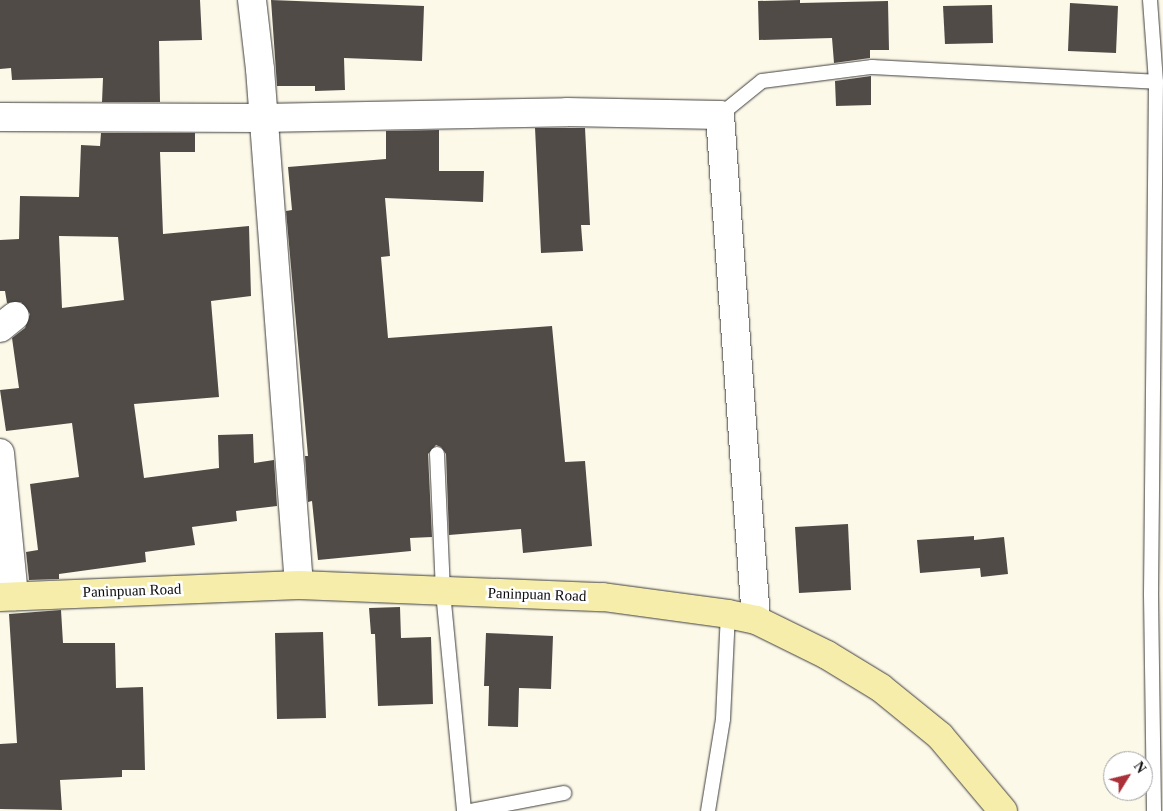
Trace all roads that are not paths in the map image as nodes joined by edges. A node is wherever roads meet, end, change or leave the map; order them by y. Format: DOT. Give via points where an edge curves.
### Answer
graph roads {
  1 [pos="252,0"];
  2 [pos="1150,0"];
  3 [pos="1156,82"];
  4 [pos="720,115"];
  5 [pos="0,117"];
  6 [pos="262,118"];
  7 [pos="0,452"];
  8 [pos="437,454"];
  9 [pos="299,585"];
  10 [pos="443,592"];
  11 [pos="7,597"];
  12 [pos="728,614"];
  13 [pos="756,620"];
  14 [pos="564,793"];
  15 [pos="464,811"];
  16 [pos="470,811"];
  17 [pos="708,811"];
  18 [pos="1003,811"];
  19 [pos="1154,811"];
  1 -- 6 [label="street"];
  2 -- 3 [label="lane"];
  3 -- 4 [label="lane" via="872,67 762,81"];
  3 -- 19 [label="lane" via="1151,576"];
  4 -- 6 [label="street" via="568,112"];
  4 -- 13 [label="street"];
  5 -- 6 [label="street"];
  6 -- 9 [label="street"];
  7 -- 11 [label="street"];
  8 -- 10 [label="lane"];
  9 -- 10 [label="main road, Paninpuan Road"];
  9 -- 11 [label="main road, Paninpuan Road"];
  10 -- 12 [label="main road, Paninpuan Road" via="603,597"];
  10 -- 15 [label="lane"];
  12 -- 13 [label="main road, Paninpuan Road"];
  12 -- 17 [label="lane" via="723,720"];
  13 -- 18 [label="main road, Paninpuan Road" via="827,655 881,688 940,736"];
  14 -- 16 [label="lane"];
}
